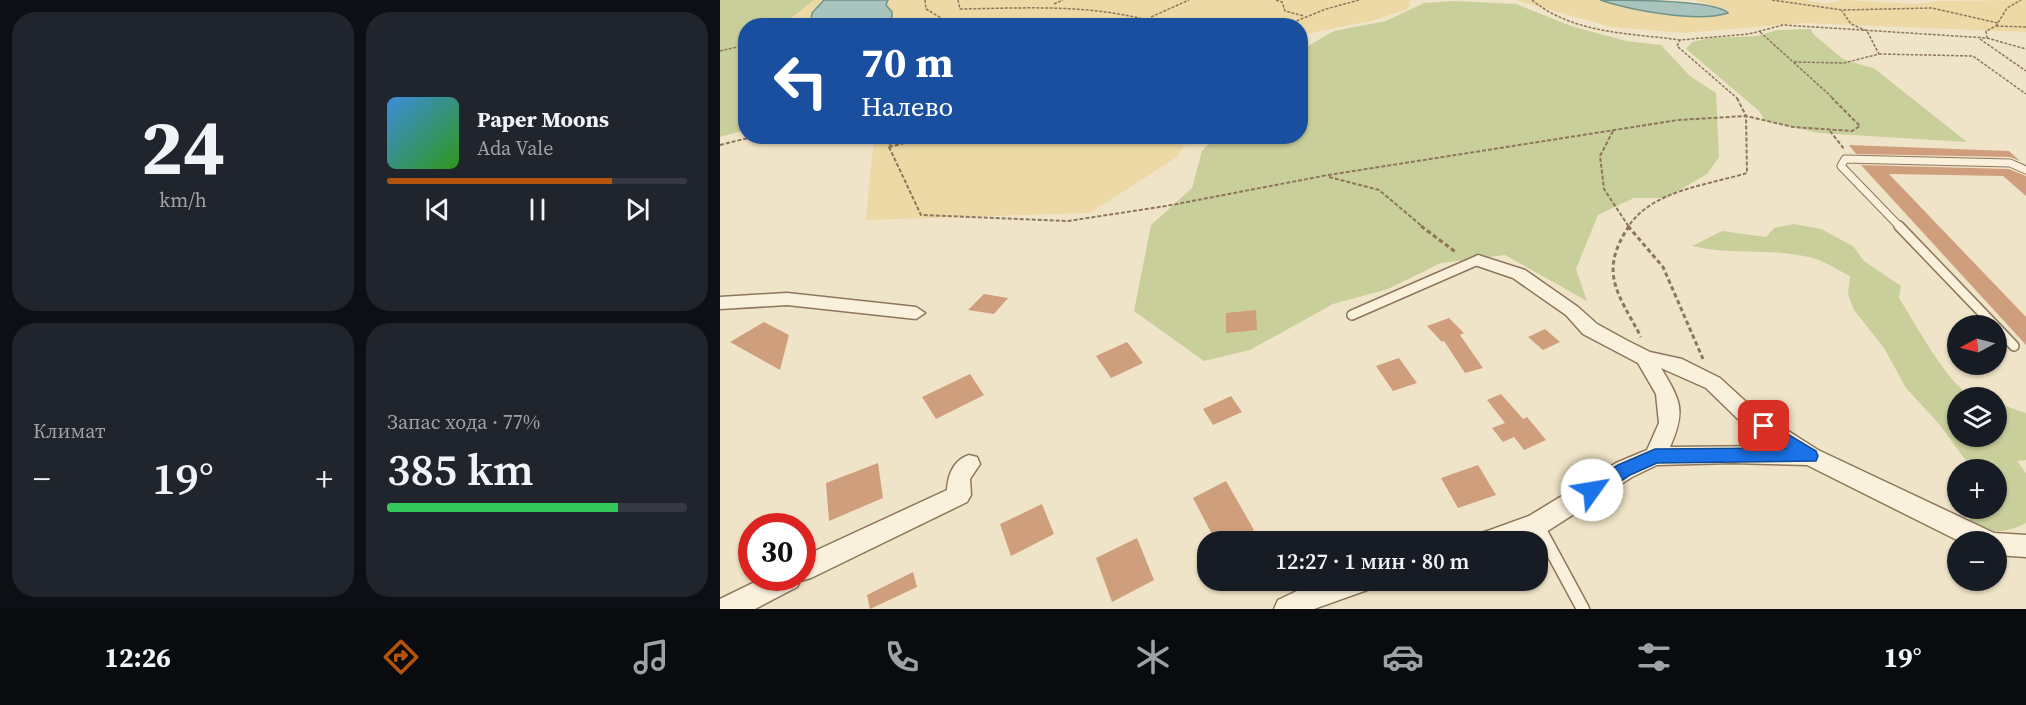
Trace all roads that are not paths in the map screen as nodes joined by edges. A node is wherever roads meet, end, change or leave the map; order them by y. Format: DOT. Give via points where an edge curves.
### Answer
graph roads {
  1 [pos="2026,170"];
  2 [pos="1478,260"];
  3 [pos="720,303"];
  4 [pos="916,313"];
  5 [pos="1352,315"];
  6 [pos="1985,315"];
  7 [pos="2007,338"];
  8 [pos="2014,346"];
  9 [pos="1645,358"];
  10 [pos="1655,456"];
  11 [pos="1810,456"];
  12 [pos="969,464"];
  13 [pos="1537,524"];
  14 [pos="1518,531"];
  15 [pos="1964,531"];
  16 [pos="2007,545"];
  17 [pos="2026,546"];
  18 [pos="816,563"];
  19 [pos="763,591"];
  20 [pos="1327,591"];
  21 [pos="728,609"];
  22 [pos="1287,609"];
  23 [pos="1582,609"];
  1 -- 6 [label="lane" via="2010,163 1852,159 1845,159 1841,166"];
  2 -- 5 [label="lane"];
  2 -- 9 [label="street" via="1520,274 1572,311 1590,329"];
  3 -- 4 [label="street" via="788,299"];
  7 -- 8 [label="lane"];
  9 -- 10 [label="street" via="1666,394 1670,423"];
  9 -- 11 [label="street" via="1675,364 1713,383 1748,416"];
  10 -- 11 [label="street"];
  10 -- 13 [label="street" via="1624,470"];
  11 -- 15 [label="street"];
  12 -- 18 [label="street" via="959,477 959,495"];
  13 -- 14 [label="street"];
  13 -- 23 [label="lane"];
  16 -- 17 [label="street"];
  19 -- 21 [label="street"];
  20 -- 22 [label="street"];
}
